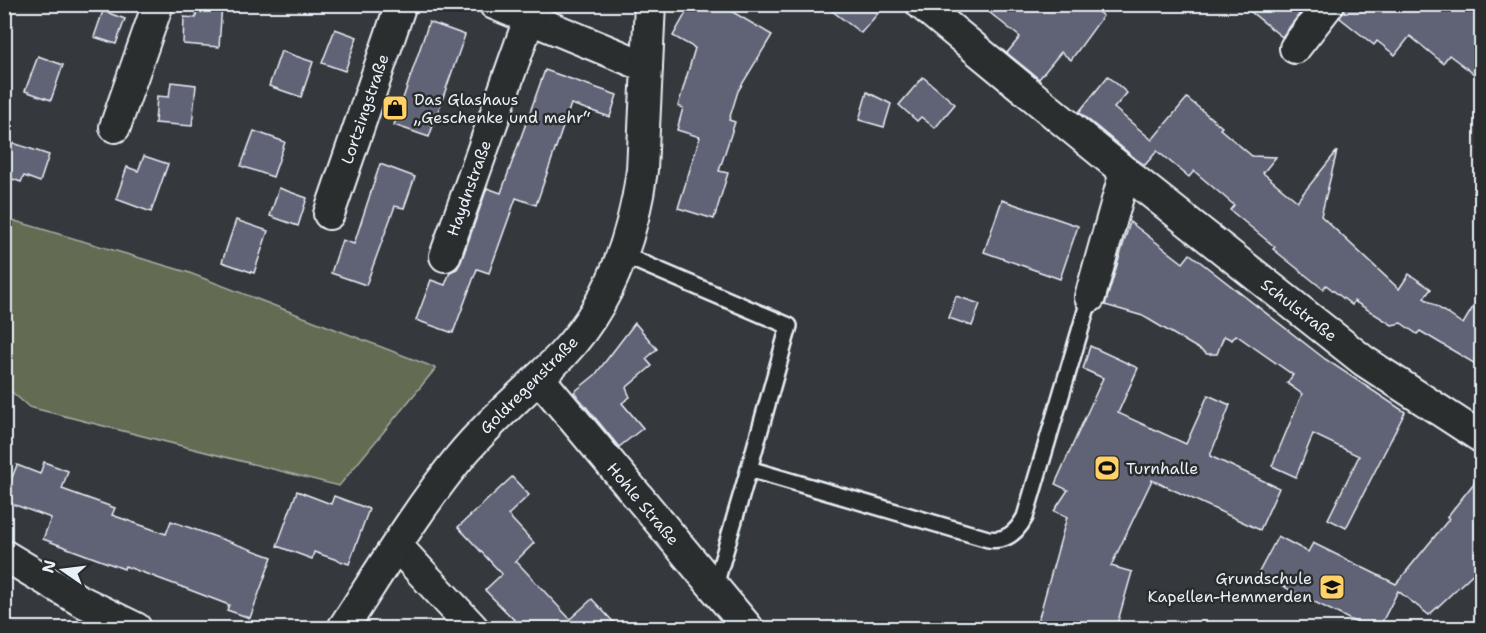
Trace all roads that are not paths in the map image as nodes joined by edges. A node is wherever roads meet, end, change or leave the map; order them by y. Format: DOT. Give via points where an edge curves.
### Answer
graph roads {
  1 [pos="158,4"];
  2 [pos="401,4"];
  3 [pos="494,4"];
  4 [pos="650,4"];
  5 [pos="921,4"];
  6 [pos="1329,4"];
  7 [pos="529,19"];
  8 [pos="1295,48"];
  9 [pos="647,67"];
  10 [pos="115,127"];
  11 [pos="1125,172"];
  12 [pos="329,214"];
  13 [pos="623,255"];
  14 [pos="445,256"];
  15 [pos="1090,297"];
  16 [pos="539,378"];
  17 [pos="1482,438"];
  18 [pos="749,469"];
  19 [pos="397,546"];
  20 [pos="4,555"];
  21 [pos="714,589"];
  22 [pos="136,628"];
  23 [pos="343,628"];
  24 [pos="473,628"];
  25 [pos="748,628"];
  1 -- 10 [label="street"];
  2 -- 12 [label="street, Lortzingstraße"];
  3 -- 7 [label="street"];
  4 -- 9 [label="street, Goldregenstraße"];
  5 -- 11 [label="street, Schulstraße"];
  6 -- 8 [label="street"];
  7 -- 9 [label="street"];
  7 -- 14 [label="street, Haydnstraße"];
  9 -- 13 [label="street, Goldregenstraße" via="641,180 636,214"];
  11 -- 15 [label="street"];
  11 -- 17 [label="street, Schulstraße" via="1364,361"];
  13 -- 16 [label="street, Goldregenstraße" via="587,324"];
  13 -- 18 [label="lane" via="789,326"];
  15 -- 18 [label="lane" via="1025,517 1008,536 988,539"];
  16 -- 19 [label="street, Goldregenstraße" via="494,418 465,451"];
  16 -- 21 [label="street, Hohle Straße"];
  18 -- 21 [label="lane"];
  19 -- 23 [label="street, Goldregenstraße"];
  19 -- 24 [label="street"];
  20 -- 22 [label="street"];
  21 -- 25 [label="street, Hohle Straße"];
}
